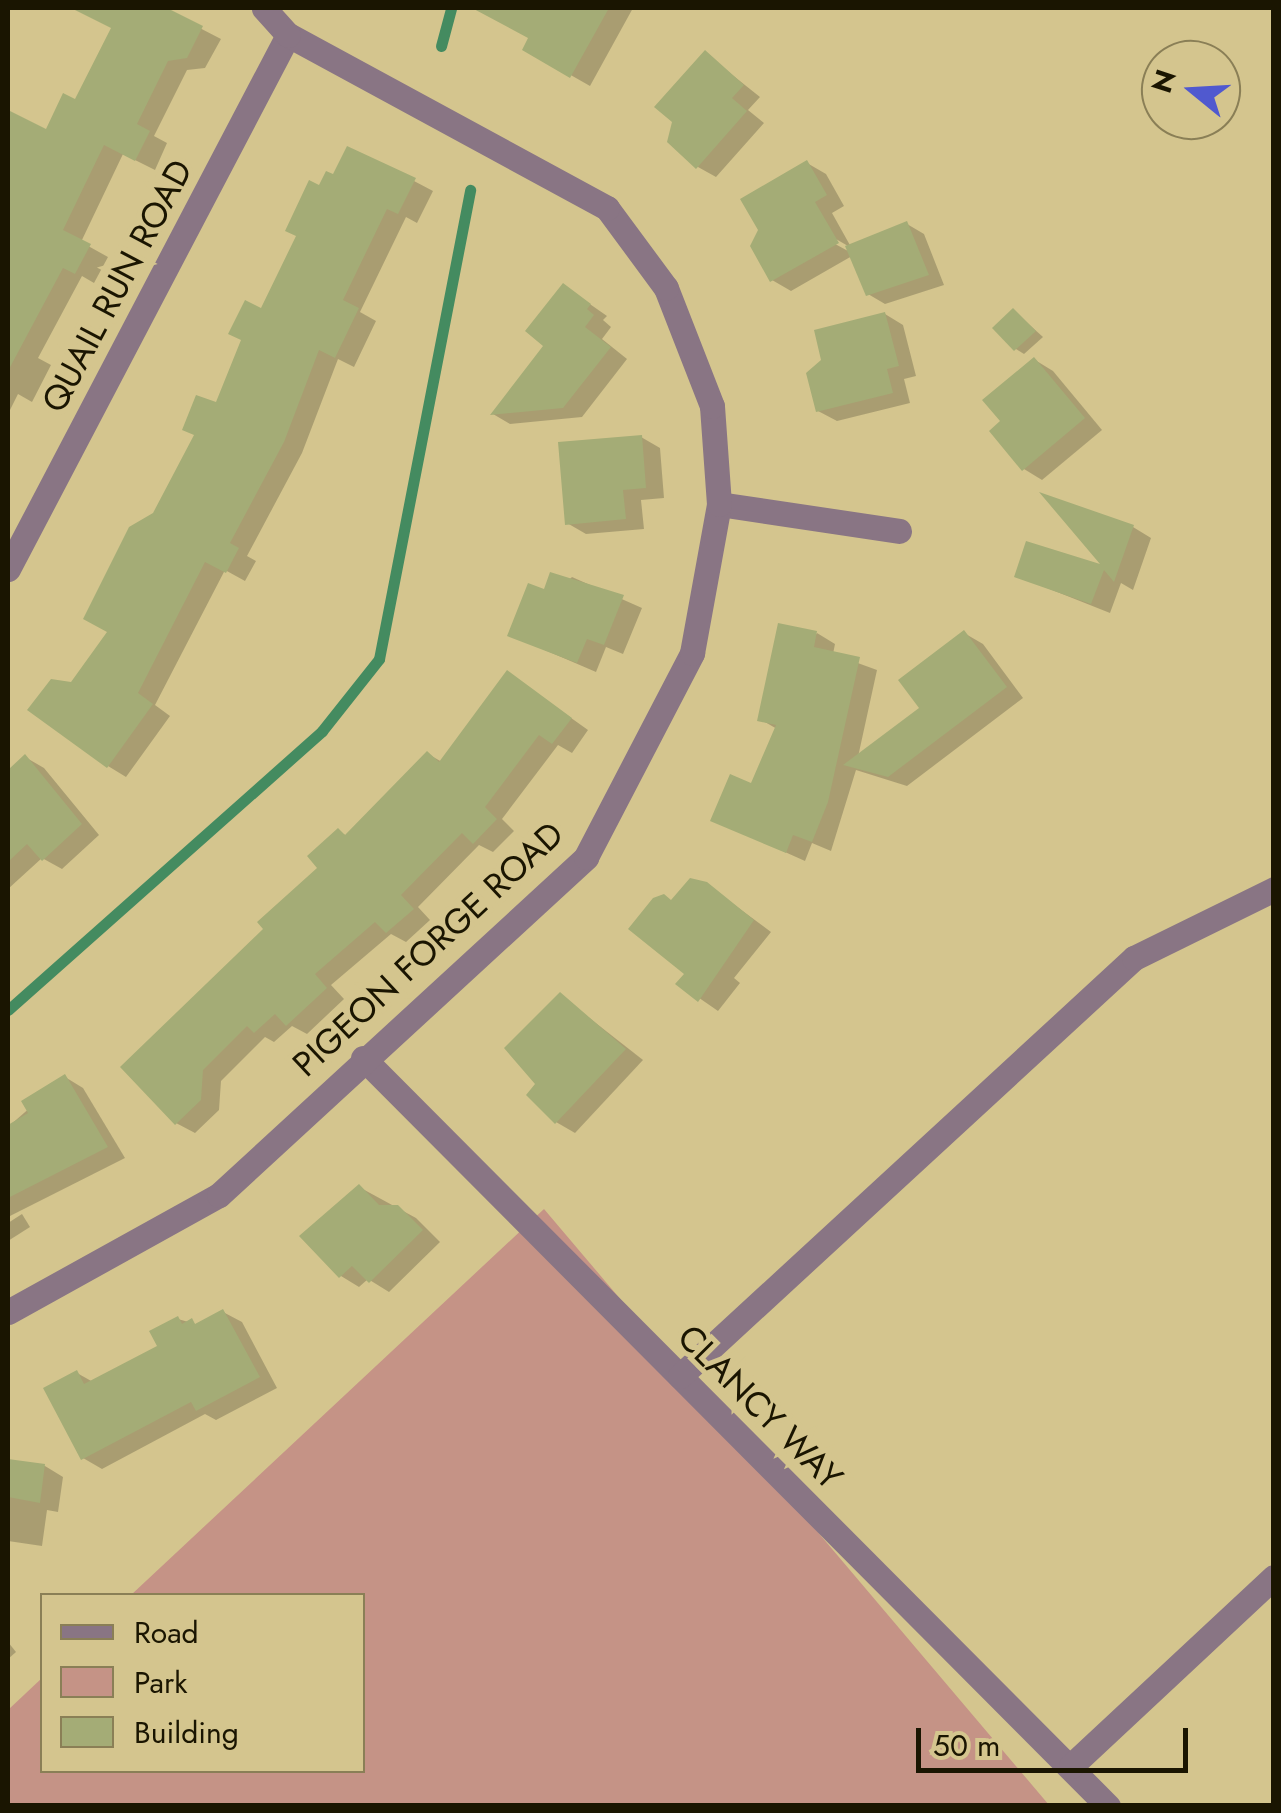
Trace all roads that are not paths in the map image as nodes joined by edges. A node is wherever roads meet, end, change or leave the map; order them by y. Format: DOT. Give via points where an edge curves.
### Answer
graph roads {
  1 [pos="264,8"];
  2 [pos="288,35"];
  3 [pos="720,504"];
  4 [pos="899,531"];
  5 [pos="8,569"];
  6 [pos="1274,889"];
  7 [pos="363,1058"];
  8 [pos="8,1312"];
  9 [pos="680,1376"];
  10 [pos="1274,1576"];
  11 [pos="1071,1766"];
  12 [pos="1108,1806"];
  1 -- 2 [label="street, PIGEON FORGE ROAD"];
  2 -- 3 [label="street, PIGEON FORGE ROAD" via="608,208 666,288 712,406"];
  2 -- 5 [label="street, QUAIL RUN ROAD"];
  3 -- 4 [label="street"];
  3 -- 7 [label="street, PIGEON FORGE ROAD" via="692,652 586,857"];
  6 -- 9 [label="street" via="1134,958"];
  7 -- 8 [label="street, PIGEON FORGE ROAD" via="219,1194"];
  7 -- 9 [label="street, CLANCY WAY"];
  9 -- 11 [label="street, CLANCY WAY"];
  10 -- 11 [label="street"];
  11 -- 12 [label="street, CLANCY WAY"];
}
